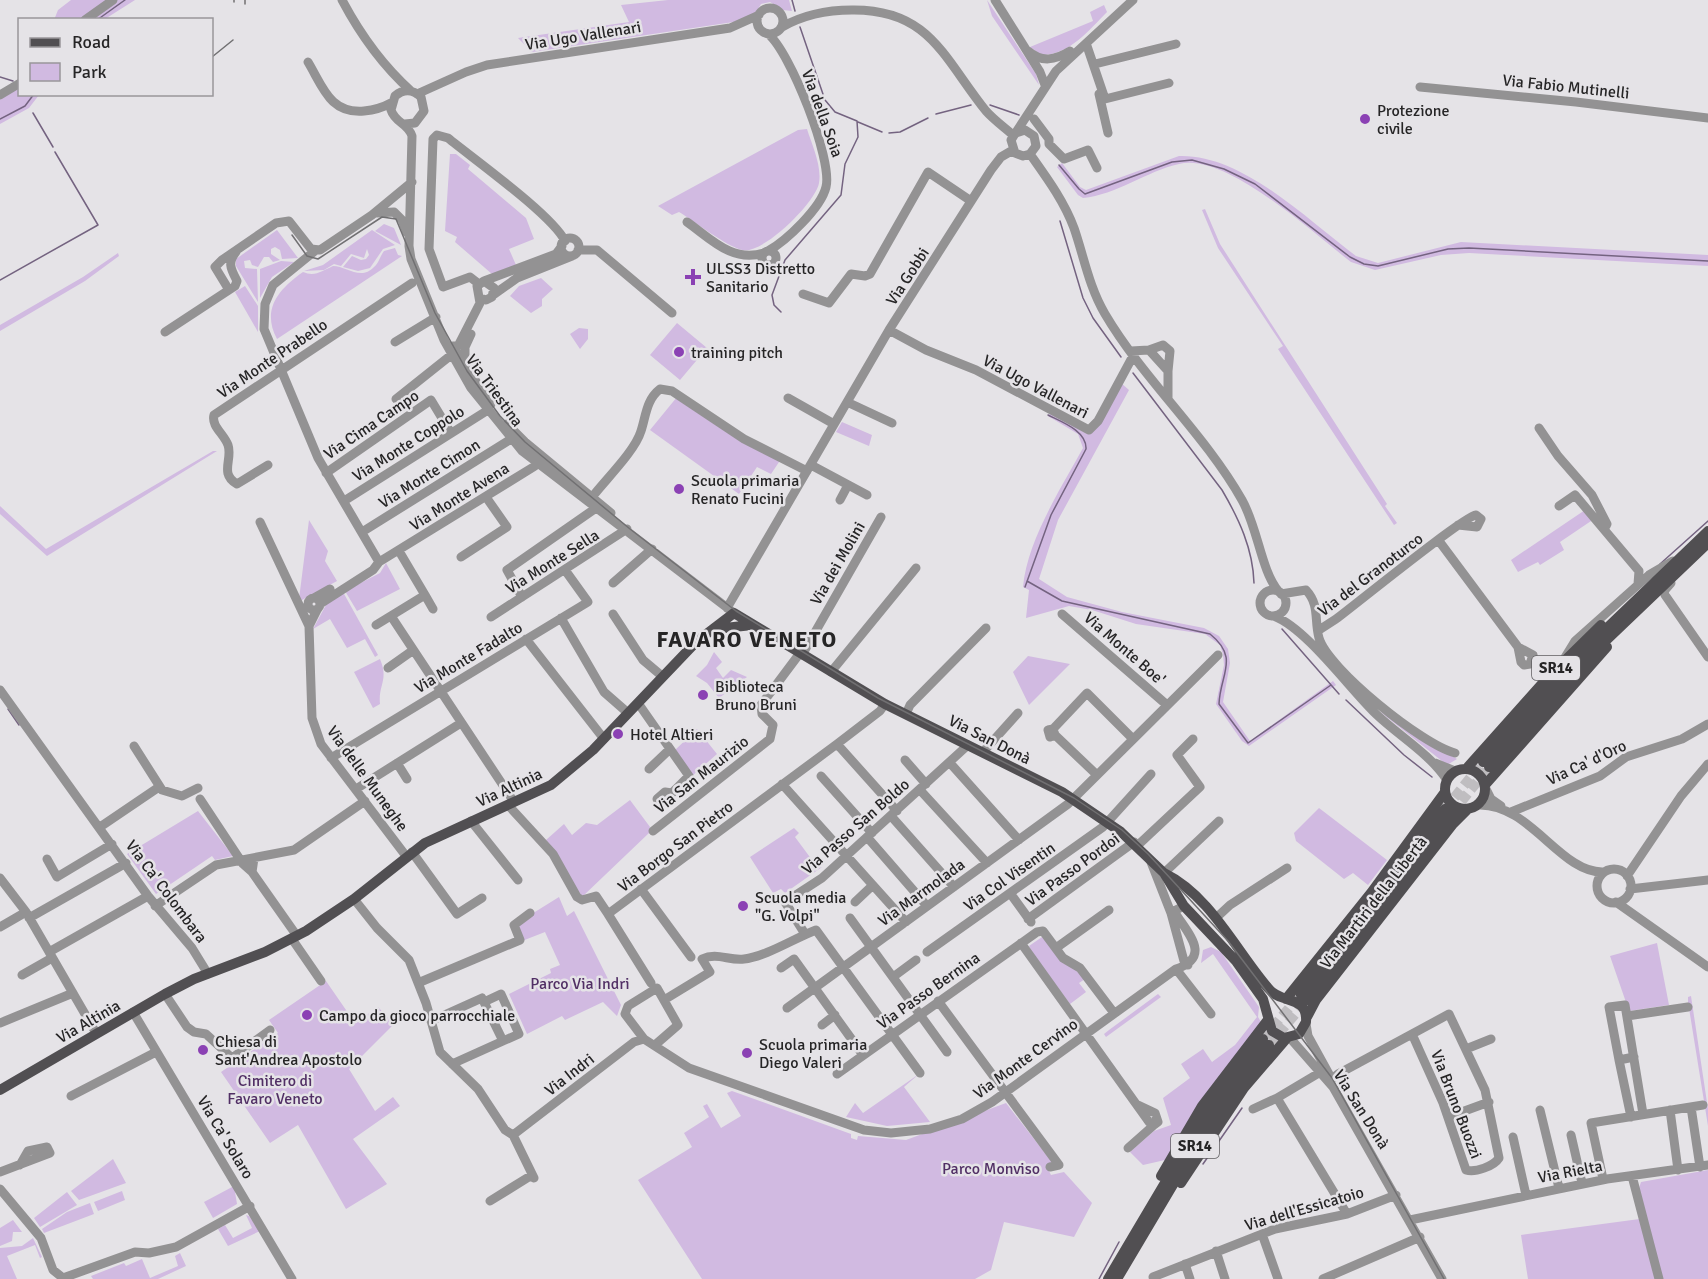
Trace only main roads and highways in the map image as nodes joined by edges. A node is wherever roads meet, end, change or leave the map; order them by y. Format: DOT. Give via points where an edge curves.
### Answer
graph roads {
  1 [pos="1708,531"];
  2 [pos="1708,543"];
  3 [pos="1653,577"];
  4 [pos="1641,605"];
  5 [pos="733,612"];
  6 [pos="753,625"];
  7 [pos="720,629"];
  8 [pos="1466,768"];
  9 [pos="1485,786"];
  10 [pos="1445,792"];
  11 [pos="1473,807"];
  12 [pos="1449,811"];
  13 [pos="1169,886"];
  14 [pos="1304,997"];
  15 [pos="1285,999"];
  16 [pos="1268,1017"];
  17 [pos="1306,1021"];
  18 [pos="1289,1038"];
  19 [pos="0,1090"];
  20 [pos="1136,1229"];
  21 [pos="1128,1258"];
  22 [pos="1108,1279"];
  23 [pos="1119,1279"];
  1 -- 3 [label="main road, SR14"];
  2 -- 4 [label="main road, SR14"];
  3 -- 4 [label="main road, SR14" via="1559,677 1486,765"];
  3 -- 8 [label="main road, SR14" via="1561,663"];
  4 -- 9 [label="main road, SR14"];
  5 -- 6 [label="main road, Via San Donà"];
  5 -- 7 [label="main road, Via Altinia"];
  6 -- 7 [label="main road"];
  6 -- 13 [label="main road, Via San Donà" via="885,704 1073,799 1136,844 1164,873"];
  7 -- 19 [label="main road, Via Altinia" via="696,642 604,739 558,781 409,854 354,899 295,937 165,994"];
  8 -- 9 [label="main road" via="1479,774"];
  8 -- 10 [label="main road" via="1455,771 1447,780"];
  9 -- 11 [label="main road" via="1485,794"];
  10 -- 11 [label="main road" via="1455,807"];
  10 -- 15 [label="main road, Via Martiri della Libertà" via="1371,893"];
  11 -- 17 [label="main road, Via Martiri della Libertà" via="1453,824 1316,1000"];
  12 -- 14 [label="main road, Via Martiri della Libertà"];
  13 -- 15 [label="main road, Via San Donà" via="1216,918 1268,988"];
  13 -- 16 [label="main road, Via San Donà" via="1232,955 1261,996"];
  15 -- 16 [label="main road" via="1275,1003"];
  15 -- 17 [label="main road, Via San Donà" via="1301,1005"];
  16 -- 18 [label="main road, Via San Donà" via="1274,1033"];
  16 -- 20 [label="main road" via="1184,1135 1146,1202"];
  17 -- 18 [label="main road" via="1299,1035"];
  18 -- 21 [label="main road" via="1244,1088 1147,1236"];
  20 -- 21 [label="main road, SR14" via="1201,1122 1266,1042"];
  20 -- 22 [label="main road, SR14"];
  21 -- 23 [label="main road, SR14"];
}
